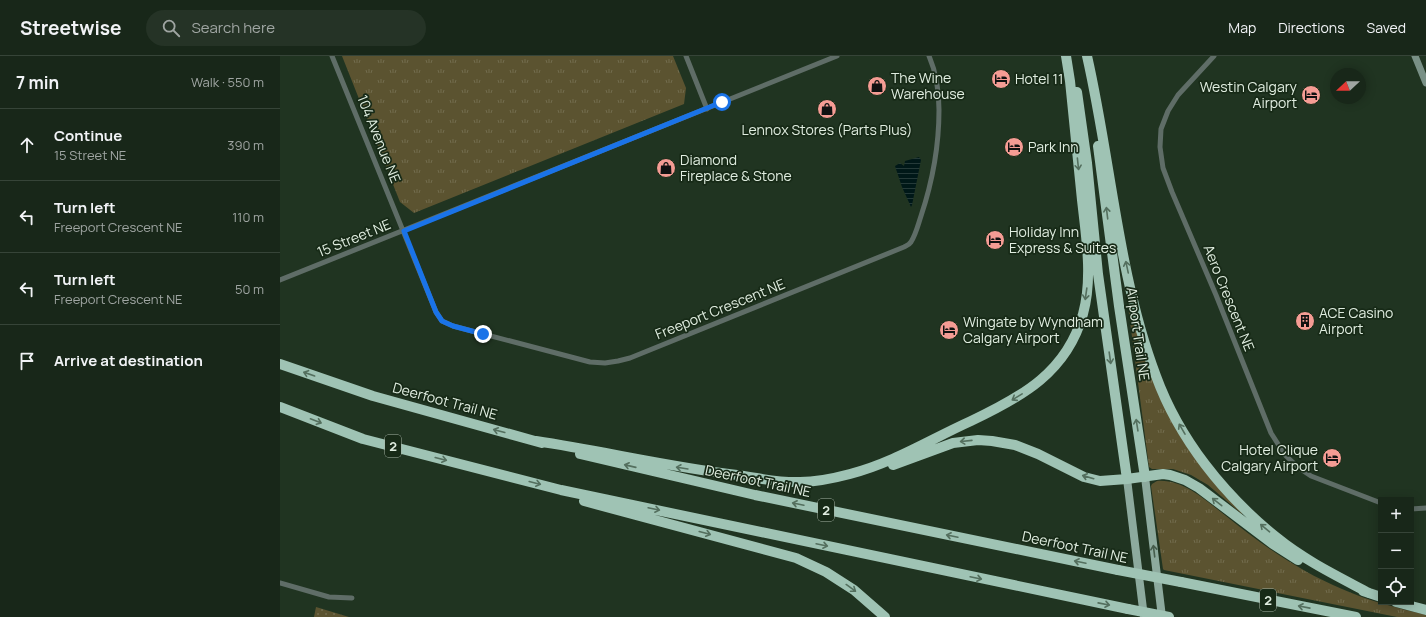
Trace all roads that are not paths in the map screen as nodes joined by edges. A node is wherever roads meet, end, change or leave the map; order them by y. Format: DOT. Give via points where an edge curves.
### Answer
graph roads {
  1 [pos="332,56"];
  2 [pos="686,56"];
  3 [pos="837,56"];
  4 [pos="929,56"];
  5 [pos="1066,56"];
  6 [pos="1070,56"];
  7 [pos="1083,56"];
  8 [pos="1086,56"];
  9 [pos="1214,56"];
  10 [pos="1415,56"];
  11 [pos="1426,83"];
  12 [pos="707,109"];
  13 [pos="404,231"];
  14 [pos="280,280"];
  15 [pos="280,364"];
  16 [pos="280,407"];
  17 [pos="536,441"];
  18 [pos="1145,477"];
  19 [pos="1127,479"];
  20 [pos="802,482"];
  21 [pos="561,490"];
  22 [pos="1378,502"];
  23 [pos="1426,508"];
  24 [pos="1414,509"];
  25 [pos="280,584"];
  26 [pos="1369,593"];
  27 [pos="1378,596"];
  28 [pos="352,598"];
  29 [pos="1407,605"];
  30 [pos="1426,610"];
  31 [pos="885,617"];
  32 [pos="1144,617"];
  33 [pos="1162,617"];
  34 [pos="1169,617"];
  35 [pos="1356,617"];
  1 -- 13 [label="street, 104 Avenue NE"];
  2 -- 12 [label="street"];
  3 -- 12 [label="street, 15 Street NE"];
  4 -- 13 [label="street, Freeport Crescent NE" via="937,85 937,146 928,197 910,244 630,358 618,362 590,362 442,321 436,312"];
  5 -- 20 [label="highway, one-way" via="1087,246 1087,289 1077,331 1062,358 1042,380 1027,391 1000,407 915,448 870,468 833,478"];
  6 -- 19 [label="highway, one-way" via="1078,96 1098,274"];
  18 -- 7 [label="highway, Airport Trail NE, one-way"];
  26 -- 8 [label="highway, one-way" via="1302,556 1250,515 1210,472 1170,408 1156,378 1137,318"];
  9 -- 22 [label="street, Aero Crescent NE" via="1178,95 1161,129 1160,147 1167,180 1271,433 1285,455 1311,476"];
  10 -- 11 [label="street"];
  12 -- 13 [label="street, 15 Street NE"];
  13 -- 14 [label="street, 15 Street NE"];
  17 -- 15 [label="highway, Deerfoot Trail NE / 2, one-way" via="373,396"];
  16 -- 21 [label="highway, 2, one-way" via="363,439"];
  20 -- 17 [label="highway, one-way" via="715,473"];
  35 -- 17 [label="highway, Deerfoot Trail NE / 2, one-way, bridge" via="755,496 566,451"];
  18 -- 19 [label="highway"];
  26 -- 18 [label="highway, one-way" via="1333,579 1291,556 1200,488 1185,480 1170,474"];
  33 -- 18 [label="main road, Airport Trail NE, one-way"];
  19 -- 20 [label="highway, one-way" via="1100,480 1084,477 1015,445 978,440 947,445 872,474 852,479"];
  19 -- 32 [label="main road"];
  21 -- 31 [label="highway, one-way" via="577,499 796,558 826,572 854,590"];
  21 -- 34 [label="highway, 2, one-way, bridge"];
  23 -- 24 [label="street"];
  25 -- 28 [label="street" via="329,597"];
  26 -- 27 [label="highway"];
  29 -- 30 [label="highway"];
}
